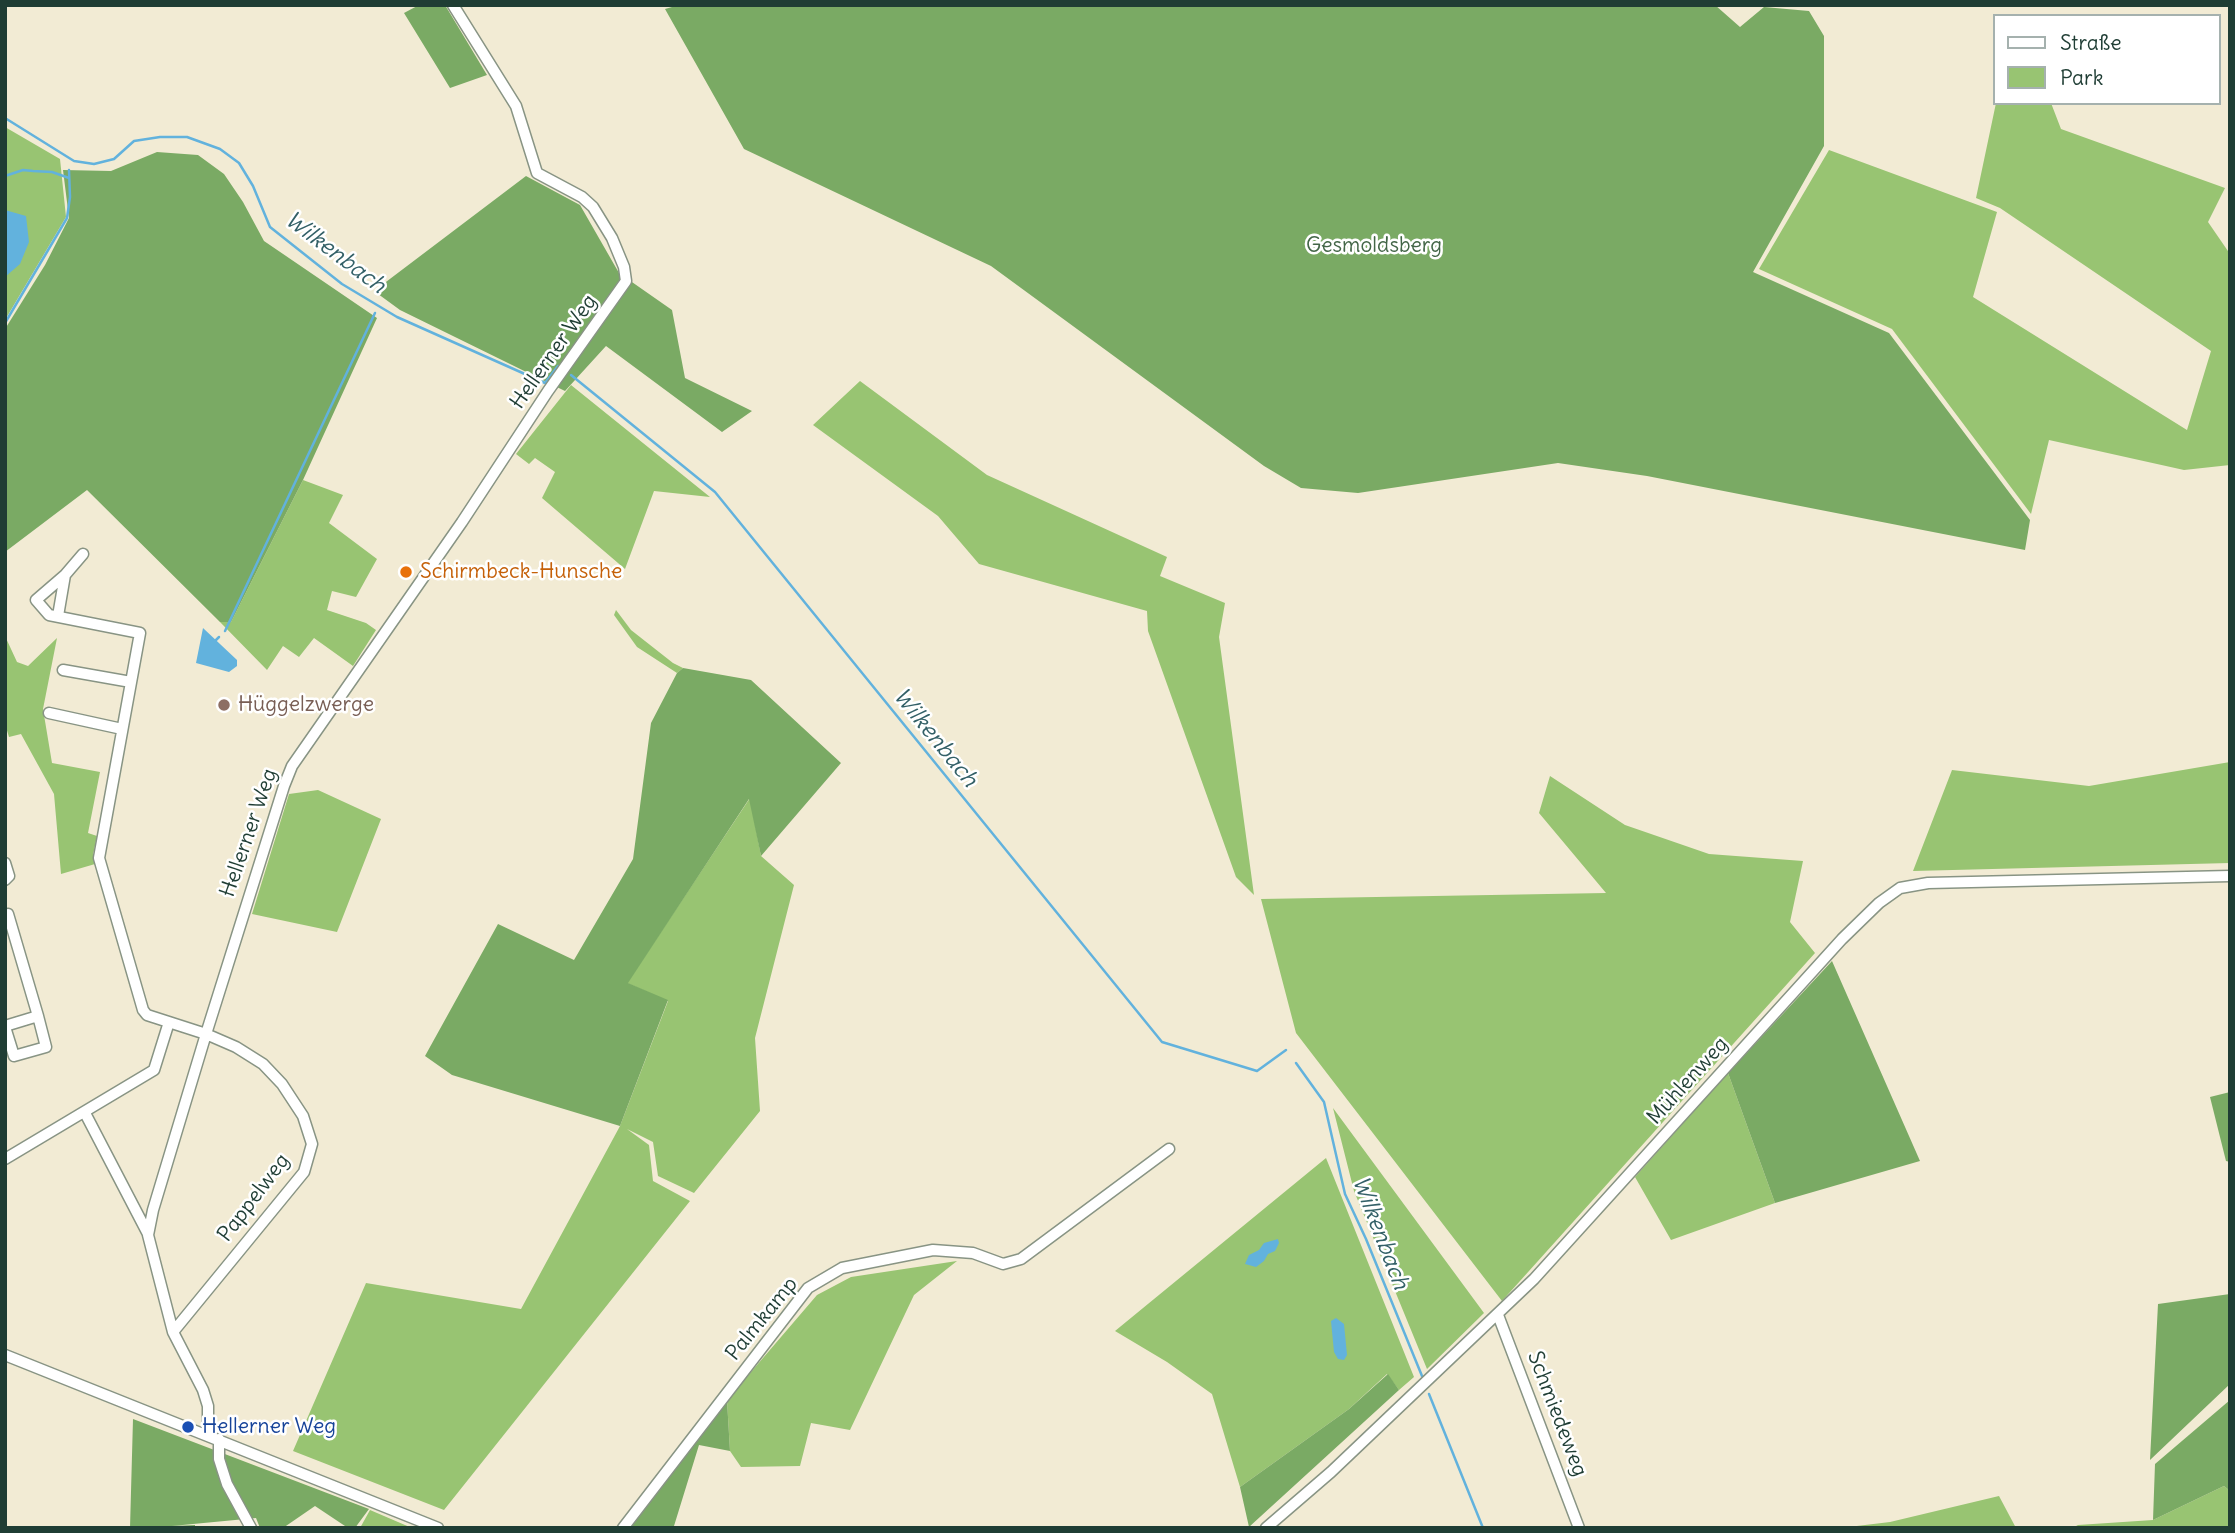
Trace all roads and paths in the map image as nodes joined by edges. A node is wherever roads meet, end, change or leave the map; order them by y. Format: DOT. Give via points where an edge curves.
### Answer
graph roads {
  1 [pos="453,5"];
  2 [pos="83,554"];
  3 [pos="65,575"];
  4 [pos="58,616"];
  5 [pos="64,670"];
  6 [pos="131,682"];
  7 [pos="49,713"];
  8 [pos="122,729"];
  9 [pos="5,863"];
  10 [pos="2230,876"];
  11 [pos="5,880"];
  12 [pos="6,911"];
  13 [pos="38,1017"];
  14 [pos="169,1023"];
  15 [pos="5,1026"];
  16 [pos="206,1034"];
  17 [pos="85,1113"];
  18 [pos="1169,1149"];
  19 [pos="5,1159"];
  20 [pos="148,1235"];
  21 [pos="1498,1315"];
  22 [pos="173,1332"];
  23 [pos="5,1355"];
  24 [pos="208,1434"];
  25 [pos="219,1439"];
  26 [pos="251,1528"];
  27 [pos="438,1528"];
  28 [pos="623,1528"];
  29 [pos="1266,1528"];
  30 [pos="1579,1528"];
  1 -- 16 [label="street, Hellerner Weg" via="516,106 537,173 593,207 612,238 626,281 292,766"];
  2 -- 3 [label="street"];
  3 -- 4 [label="street"];
  3 -- 4 [label="street" via="36,600 49,615"];
  4 -- 6 [label="street, Pappelweg" via="140,633"];
  5 -- 6 [label="street"];
  6 -- 8 [label="street, Pappelweg"];
  7 -- 8 [label="street"];
  8 -- 14 [label="street, Pappelweg" via="99,858 144,1010"];
  9 -- 11 [label="street" via="9,876"];
  10 -- 21 [label="street, Mühlenweg" via="1928,883 1900,888 1842,939"];
  12 -- 13 [label="street"];
  13 -- 15 [label="street"];
  13 -- 15 [label="street" via="46,1047 13,1056"];
  14 -- 16 [label="street, Pappelweg"];
  14 -- 17 [label="street" via="154,1070"];
  16 -- 20 [label="street, Hellerner Weg"];
  16 -- 22 [label="street, Pappelweg" via="263,1064 303,1116 312,1144 304,1172"];
  17 -- 19 [label="street"];
  17 -- 20 [label="street"];
  18 -- 28 [label="street, Palmkamp" via="1021,1259 1003,1265 973,1253 933,1250 842,1268 808,1288"];
  20 -- 22 [label="street, Hellerner Weg"];
  21 -- 29 [label="street, Mühlenweg"];
  21 -- 30 [label="street, Schmiedeweg"];
  22 -- 24 [label="street, Hellerner Weg" via="203,1390"];
  23 -- 24 [label="street"];
  24 -- 25 [label="street"];
  25 -- 26 [label="street" via="219,1459 227,1484"];
  25 -- 27 [label="street"];
}
